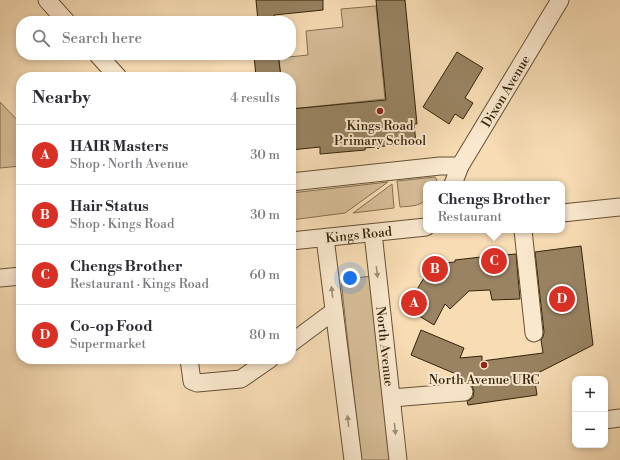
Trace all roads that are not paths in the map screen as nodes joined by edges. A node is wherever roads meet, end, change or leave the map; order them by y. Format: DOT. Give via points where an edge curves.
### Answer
graph roads {
  1 [pos="47,0"];
  2 [pos="560,0"];
  3 [pos="61,16"];
  4 [pos="103,60"];
  5 [pos="113,72"];
  6 [pos="460,166"];
  7 [pos="296,181"];
  8 [pos="454,181"];
  9 [pos="620,207"];
  10 [pos="565,213"];
  11 [pos="423,228"];
  12 [pos="373,233"];
  13 [pos="523,233"];
  14 [pos="325,238"];
  15 [pos="296,241"];
  16 [pos="16,276"];
  17 [pos="0,278"];
  18 [pos="334,311"];
  19 [pos="534,333"];
  20 [pos="296,339"];
  21 [pos="190,364"];
  22 [pos="263,364"];
  23 [pos="464,392"];
  24 [pos="392,398"];
  25 [pos="620,418"];
  26 [pos="608,420"];
  27 [pos="353,460"];
  28 [pos="398,460"];
  1 -- 3 [label="street"];
  2 -- 6 [label="street, Dixon Avenue"];
  4 -- 5 [label="street"];
  6 -- 7 [label="street"];
  6 -- 8 [label="street, Dixon Avenue"];
  9 -- 10 [label="street"];
  11 -- 12 [label="street, Kings Road"];
  12 -- 14 [label="street, Kings Road"];
  12 -- 24 [label="street, North Avenue, one-way"];
  13 -- 19 [label="street"];
  14 -- 15 [label="street, Kings Road"];
  18 -- 14 [label="street, one-way"];
  16 -- 17 [label="street"];
  18 -- 20 [label="street"];
  27 -- 18 [label="street, one-way"];
  21 -- 22 [label="street" via="192,381 197,383 241,379"];
  23 -- 24 [label="street"];
  24 -- 28 [label="street, North Avenue, one-way"];
  25 -- 26 [label="street"];
}
